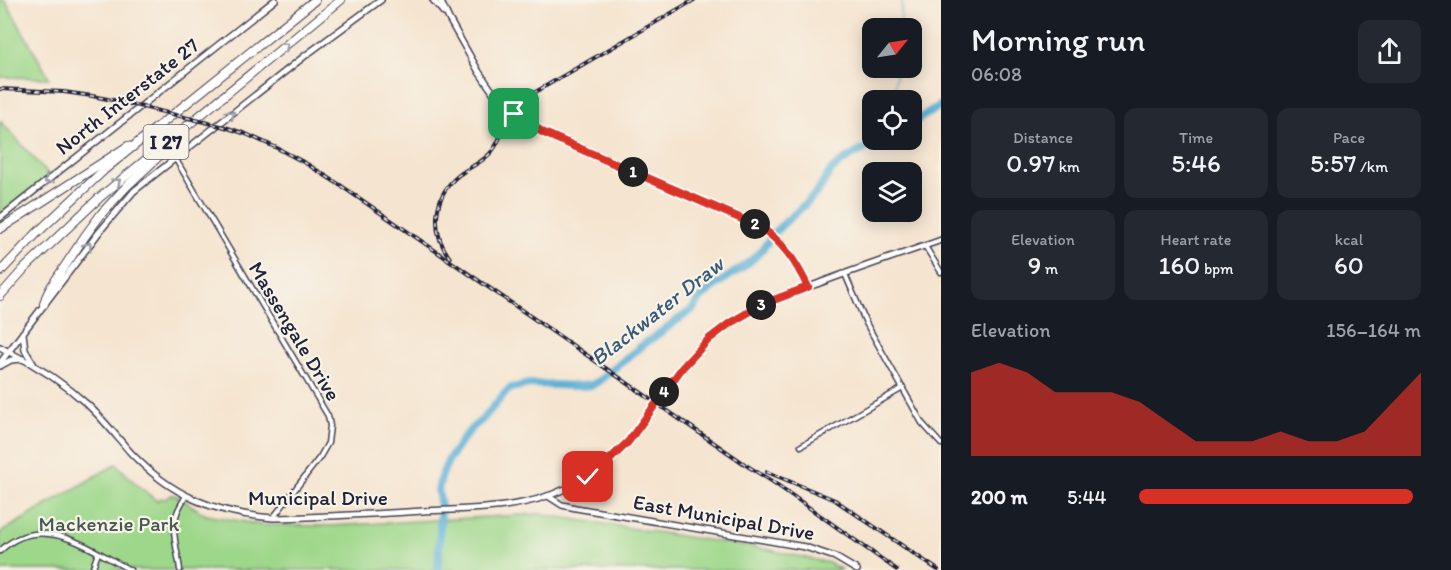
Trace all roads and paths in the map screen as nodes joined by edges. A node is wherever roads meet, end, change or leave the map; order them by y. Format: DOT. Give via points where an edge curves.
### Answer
graph roads {
  1 [pos="275,0"];
  2 [pos="315,0"];
  3 [pos="342,0"];
  4 [pos="381,0"];
  5 [pos="433,0"];
  6 [pos="440,0"];
  7 [pos="449,19"];
  8 [pos="226,93"];
  9 [pos="145,136"];
  10 [pos="175,158"];
  11 [pos="0,218"];
  12 [pos="0,229"];
  13 [pos="941,240"];
  14 [pos="926,246"];
  15 [pos="0,272"];
  16 [pos="941,272"];
  17 [pos="845,273"];
  18 [pos="808,287"];
  19 [pos="0,296"];
  20 [pos="44,304"];
  21 [pos="23,332"];
  22 [pos="0,347"];
  23 [pos="9,352"];
  24 [pos="23,359"];
  25 [pos="0,365"];
  26 [pos="34,365"];
  27 [pos="903,388"];
  28 [pos="941,444"];
  29 [pos="801,446"];
  30 [pos="186,496"];
  31 [pos="548,496"];
  32 [pos="273,518"];
  33 [pos="0,551"];
  34 [pos="98,553"];
  35 [pos="92,570"];
  36 [pos="130,570"];
  37 [pos="180,570"];
  38 [pos="858,570"];
  1 -- 11 [label="street, North Interstate 27, one-way"];
  2 -- 9 [label="highway, I 27"];
  8 -- 3 [label="highway, I 27, one-way"];
  10 -- 4 [label="street, one-way"];
  5 -- 7 [label="street"];
  6 -- 7 [label="street"];
  7 -- 18 [label="street" via="487,85 520,119 758,226 783,246"];
  19 -- 8 [label="highway, I 27, one-way" via="99,198"];
  8 -- 20 [label="highway" via="102,213 51,287"];
  9 -- 12 [label="highway"];
  9 -- 15 [label="highway, I 27" via="82,190"];
  20 -- 10 [label="street, one-way" via="119,208"];
  10 -- 32 [label="street, Massengale Drive" via="328,417 328,443"];
  13 -- 14 [label="street, Municipal Drive"];
  14 -- 16 [label="street"];
  14 -- 17 [label="street, Municipal Drive"];
  17 -- 18 [label="street, Municipal Drive"];
  17 -- 27 [label="street" via="866,323"];
  18 -- 31 [label="street, Municipal Drive" via="763,304 716,334 682,368 620,450 588,477"];
  20 -- 21 [label="street"];
  21 -- 23 [label="street"];
  21 -- 26 [label="street" via="25,350"];
  22 -- 23 [label="street, Municipal Drive"];
  23 -- 24 [label="street, Municipal Drive"];
  23 -- 25 [label="street"];
  24 -- 25 [label="street"];
  24 -- 26 [label="street, Municipal Drive"];
  26 -- 30 [label="street, Municipal Drive" via="70,389 152,473"];
  27 -- 28 [label="street" via="922,423"];
  27 -- 29 [label="street"];
  30 -- 32 [label="street, Municipal Drive" via="222,510"];
  30 -- 37 [label="street" via="174,526"];
  31 -- 32 [label="street, Municipal Drive" via="513,506"];
  31 -- 38 [label="street, East Municipal Drive" via="569,507 805,547"];
  33 -- 34 [label="street" via="20,538 45,533"];
  34 -- 35 [label="street"];
  34 -- 36 [label="street"];
}
